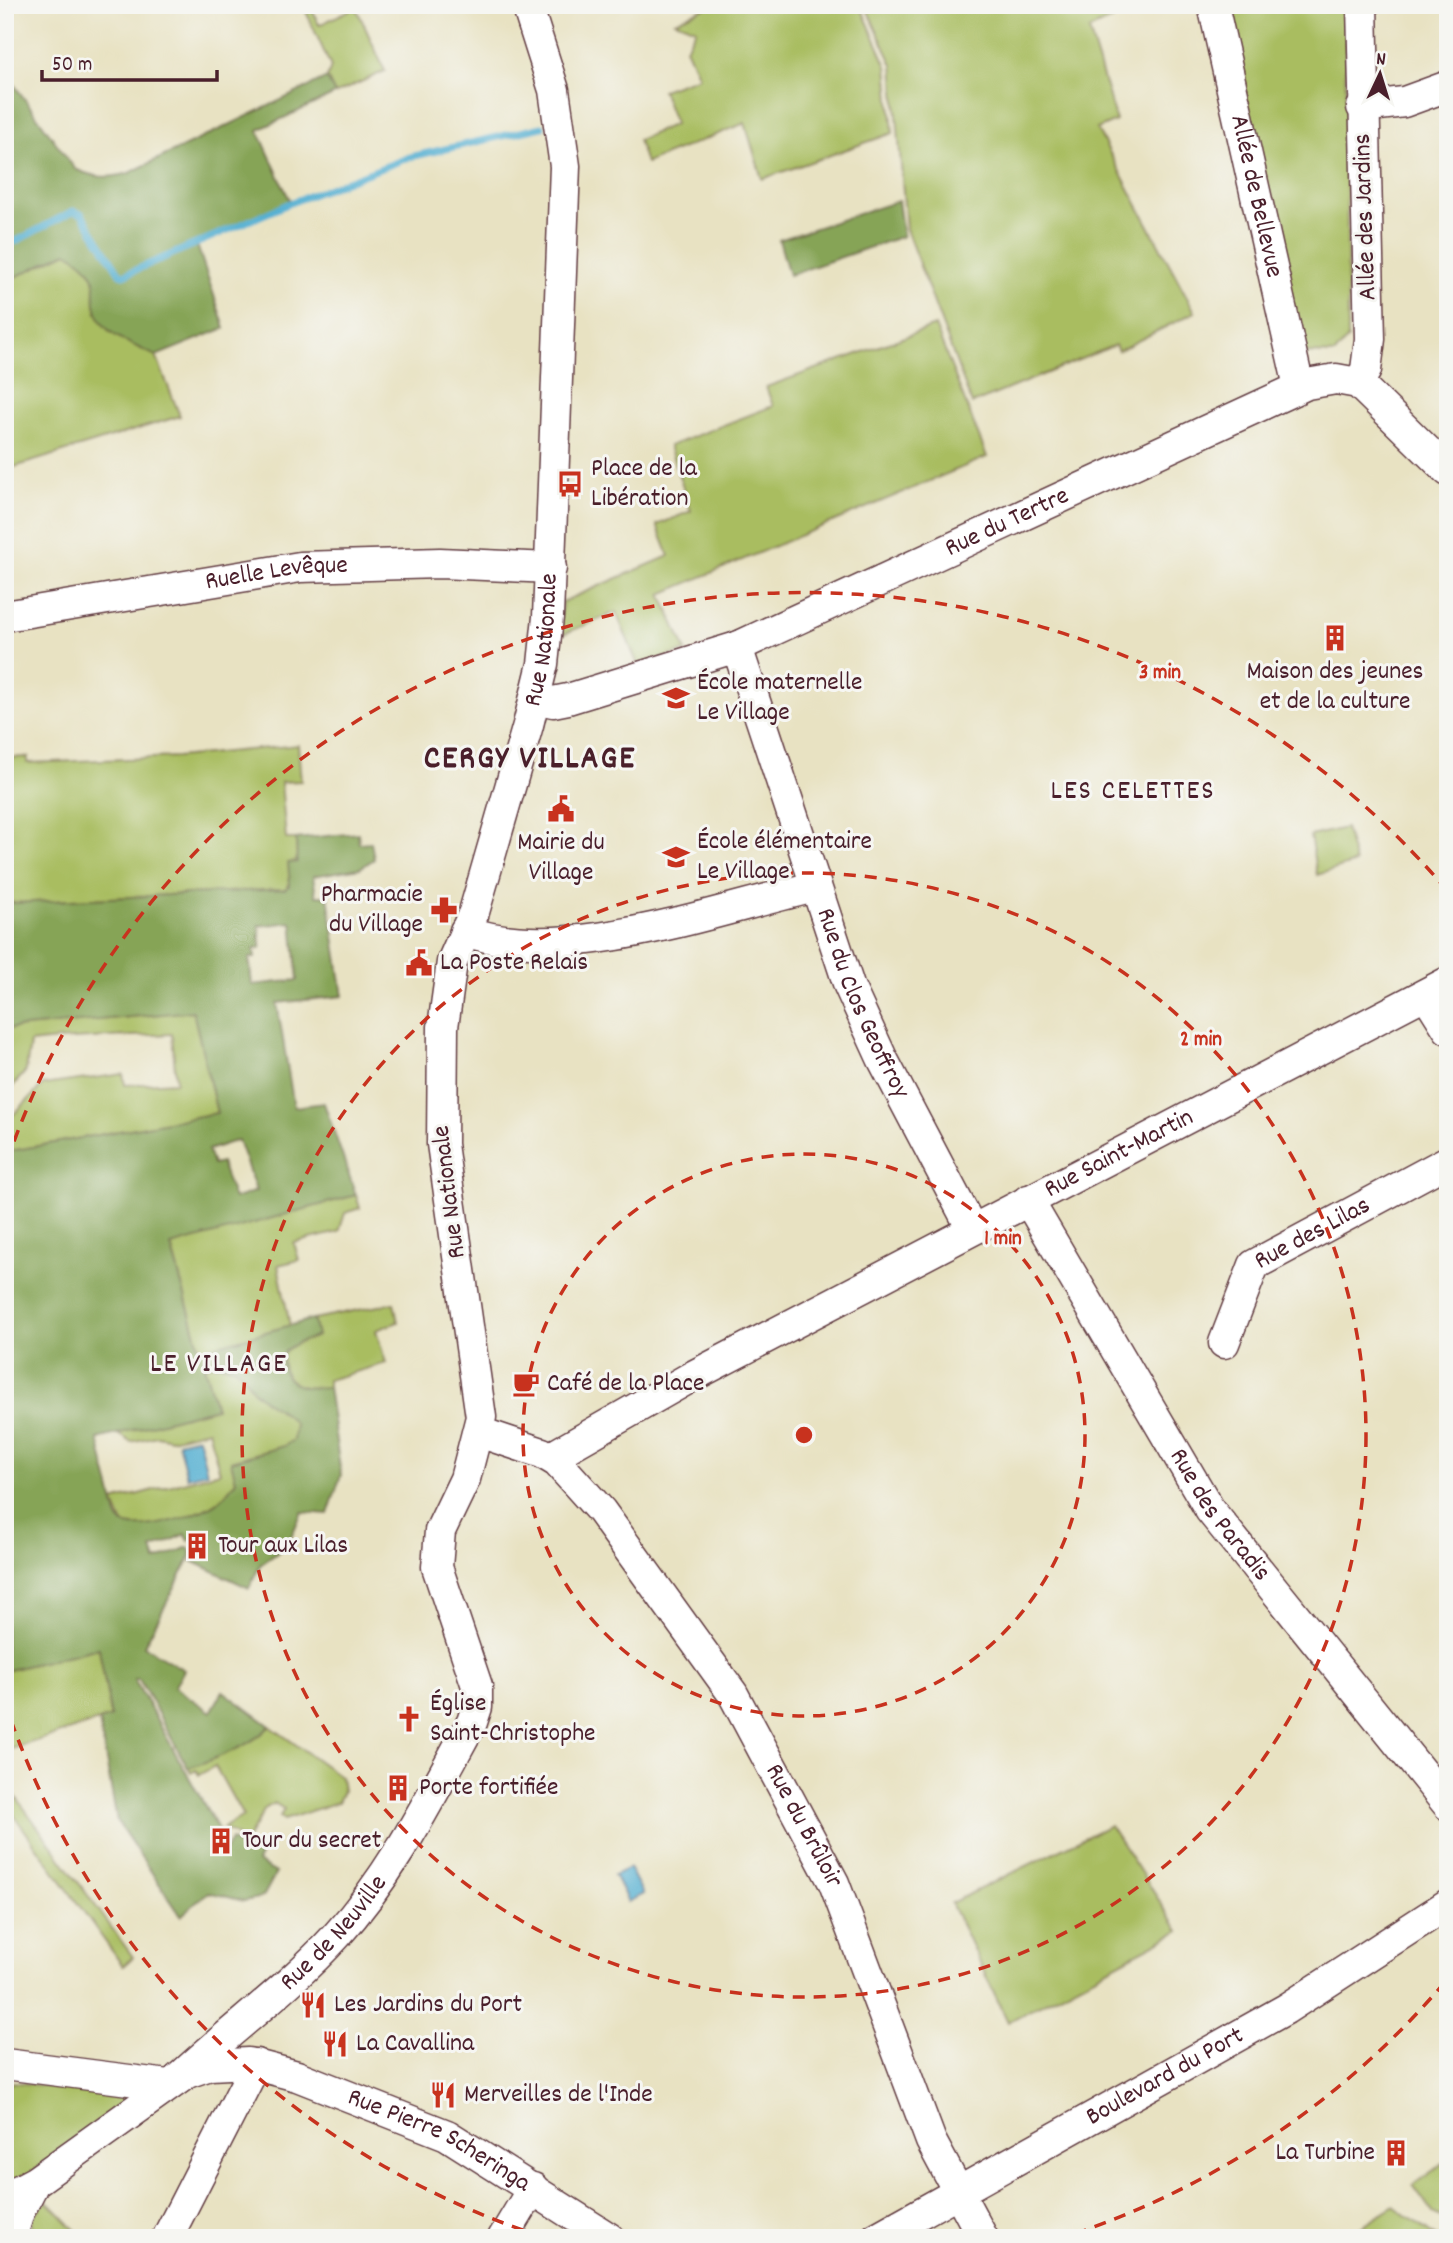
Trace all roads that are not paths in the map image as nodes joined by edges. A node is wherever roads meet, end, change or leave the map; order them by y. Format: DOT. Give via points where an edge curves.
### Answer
graph roads {
  1 [pos="527,5"];
  2 [pos="1213,5"];
  3 [pos="1362,5"];
  4 [pos="1448,86"];
  5 [pos="1362,107"];
  6 [pos="1358,383"];
  7 [pos="1299,387"];
  8 [pos="1448,471"];
  9 [pos="551,568"];
  10 [pos="5,616"];
  11 [pos="737,647"];
  12 [pos="535,698"];
  13 [pos="815,887"];
  14 [pos="465,931"];
  15 [pos="1437,988"];
  16 [pos="1448,1029"];
  17 [pos="1448,1161"];
  18 [pos="1028,1200"];
  19 [pos="972,1229"];
  20 [pos="1224,1343"];
  21 [pos="479,1432"];
  22 [pos="541,1453"];
  23 [pos="460,1491"];
  24 [pos="1448,1805"];
  25 [pos="1448,1904"];
  26 [pos="258,2010"];
  27 [pos="5,2064"];
  28 [pos="256,2064"];
  29 [pos="289,2073"];
  30 [pos="173,2082"];
  31 [pos="533,2188"];
  32 [pos="957,2194"];
  33 [pos="11,2228"];
  34 [pos="167,2238"];
  35 [pos="503,2238"];
  36 [pos="609,2238"];
  37 [pos="876,2238"];
  38 [pos="984,2238"];
  1 -- 9 [label="street, Rue Nationale" via="554,90 565,166"];
  2 -- 7 [label="street, Allée de Bellevue"];
  3 -- 5 [label="street, Allée des Jardins"];
  4 -- 5 [label="street" via="1404,102"];
  5 -- 6 [label="street, Allée des Jardins" via="1370,339 1366,370"];
  6 -- 7 [label="street, Rue du Tertre" via="1336,379"];
  6 -- 8 [label="street"];
  7 -- 11 [label="street, Rue du Tertre"];
  9 -- 10 [label="street, Ruelle Levêque" via="440,563 300,567"];
  9 -- 12 [label="street, Rue Nationale" via="545,650"];
  11 -- 12 [label="street, Rue du Tertre" via="568,699"];
  11 -- 13 [label="street, Rue du Clos Geoffroy"];
  12 -- 14 [label="street, Rue Nationale"];
  13 -- 14 [label="street" via="602,937 527,942"];
  13 -- 19 [label="street, Rue du Clos Geoffroy" via="860,1011"];
  14 -- 21 [label="street, Rue Nationale" via="452,962 446,1001 441,1113 447,1193 480,1404"];
  15 -- 16 [label="street"];
  15 -- 18 [label="street, Rue Saint-Martin"];
  17 -- 20 [label="street, Rue des Lilas" via="1254,1265"];
  18 -- 19 [label="street, Rue Saint-Martin"];
  18 -- 24 [label="street, Rue des Paradis" via="1210,1510"];
  19 -- 22 [label="street, Rue Saint-Martin"];
  21 -- 22 [label="street"];
  21 -- 23 [label="street, Rue Nationale"];
  22 -- 32 [label="street, Rue du Brûloir" via="601,1511 708,1656 753,1727 835,1883 931,2141"];
  23 -- 26 [label="street, Rue de Neuville" via="440,1531 437,1567 475,1675 477,1707 472,1722 400,1851 335,1936"];
  25 -- 32 [label="street, Boulevard du Port" via="1286,2009"];
  26 -- 29 [label="street, Rue de Neuville" via="260,2043"];
  26 -- 30 [label="street, Rue de Neuville"];
  27 -- 30 [label="street"];
  28 -- 29 [label="street, Rue Pierre Scheringa"];
  28 -- 30 [label="street, Rue de Neuville" via="209,2065"];
  28 -- 34 [label="street"];
  29 -- 31 [label="street, Rue Pierre Scheringa" via="447,2135"];
  30 -- 33 [label="street, Rue de Neuville" via="19,2190"];
  31 -- 35 [label="street"];
  31 -- 36 [label="street, Rue Pierre Scheringa"];
  32 -- 37 [label="street, Boulevard du Port"];
  32 -- 38 [label="street, Rue du Brûloir"];
}
